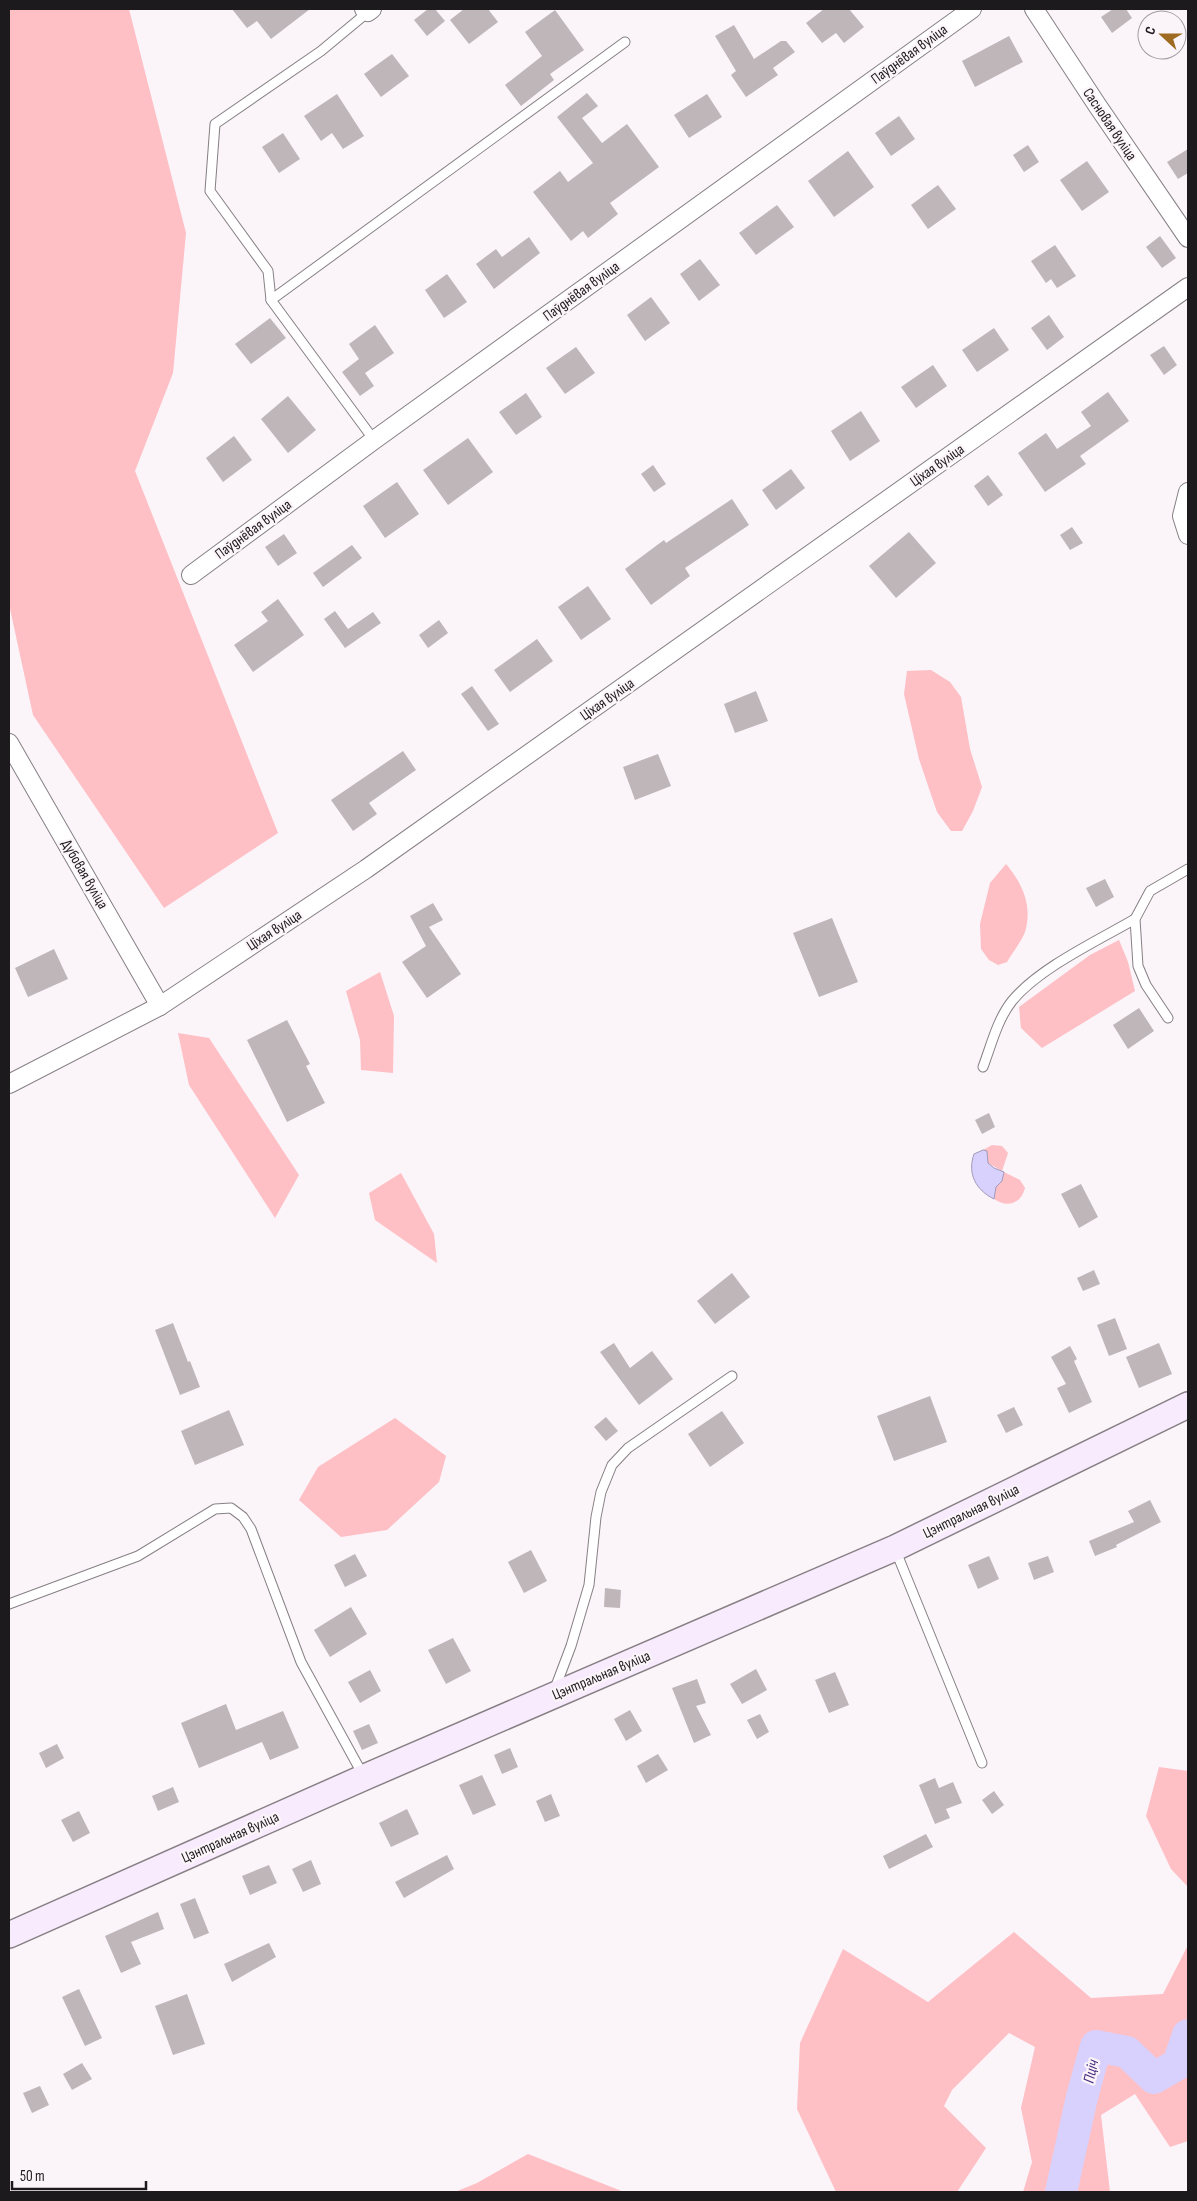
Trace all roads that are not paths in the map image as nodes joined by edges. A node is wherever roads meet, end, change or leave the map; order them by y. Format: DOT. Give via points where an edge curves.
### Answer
graph roads {
  1 [pos="972,9"];
  2 [pos="1034,9"];
  3 [pos="368,10"];
  4 [pos="626,42"];
  5 [pos="1188,238"];
  6 [pos="1188,287"];
  7 [pos="271,300"];
  8 [pos="374,440"];
  9 [pos="1188,492"];
  10 [pos="1188,535"];
  11 [pos="191,575"];
  12 [pos="9,743"];
  13 [pos="1188,870"];
  14 [pos="1135,919"];
  15 [pos="160,1006"];
  16 [pos="1168,1018"];
  17 [pos="983,1068"];
  18 [pos="9,1084"];
  19 [pos="732,1376"];
  20 [pos="1188,1405"];
  21 [pos="894,1548"];
  22 [pos="9,1604"];
  23 [pos="553,1696"];
  24 [pos="982,1763"];
  25 [pos="365,1777"];
  26 [pos="9,1934"];
  1 -- 8 [label="street, Паўднёвая вуліца"];
  2 -- 5 [label="street, Сасновая вуліца"];
  3 -- 7 [label="lane" via="321,51 215,124 210,191 268,271"];
  4 -- 7 [label="lane"];
  6 -- 15 [label="street, Ціхая вуліца" via="366,869"];
  7 -- 8 [label="lane"];
  8 -- 11 [label="street, Паўднёвая вуліца"];
  9 -- 10 [label="street" via="1182,516"];
  12 -- 15 [label="street, Дубовая вуліца"];
  13 -- 14 [label="lane" via="1150,891"];
  14 -- 16 [label="lane" via="1138,966 1146,985"];
  14 -- 17 [label="lane" via="1033,979 1011,1003 997,1028"];
  15 -- 18 [label="street, Ціхая вуліца"];
  19 -- 23 [label="lane" via="628,1448 612,1465 596,1516 589,1585"];
  20 -- 21 [label="street, Цэнтральная вуліца"];
  21 -- 23 [label="street, Цэнтральная вуліца"];
  21 -- 24 [label="lane"];
  22 -- 25 [label="lane" via="138,1556 215,1509 231,1508 251,1528 302,1662"];
  23 -- 25 [label="street, Цэнтральная вуліца"];
  25 -- 26 [label="street, Цэнтральная вуліца"];
}
